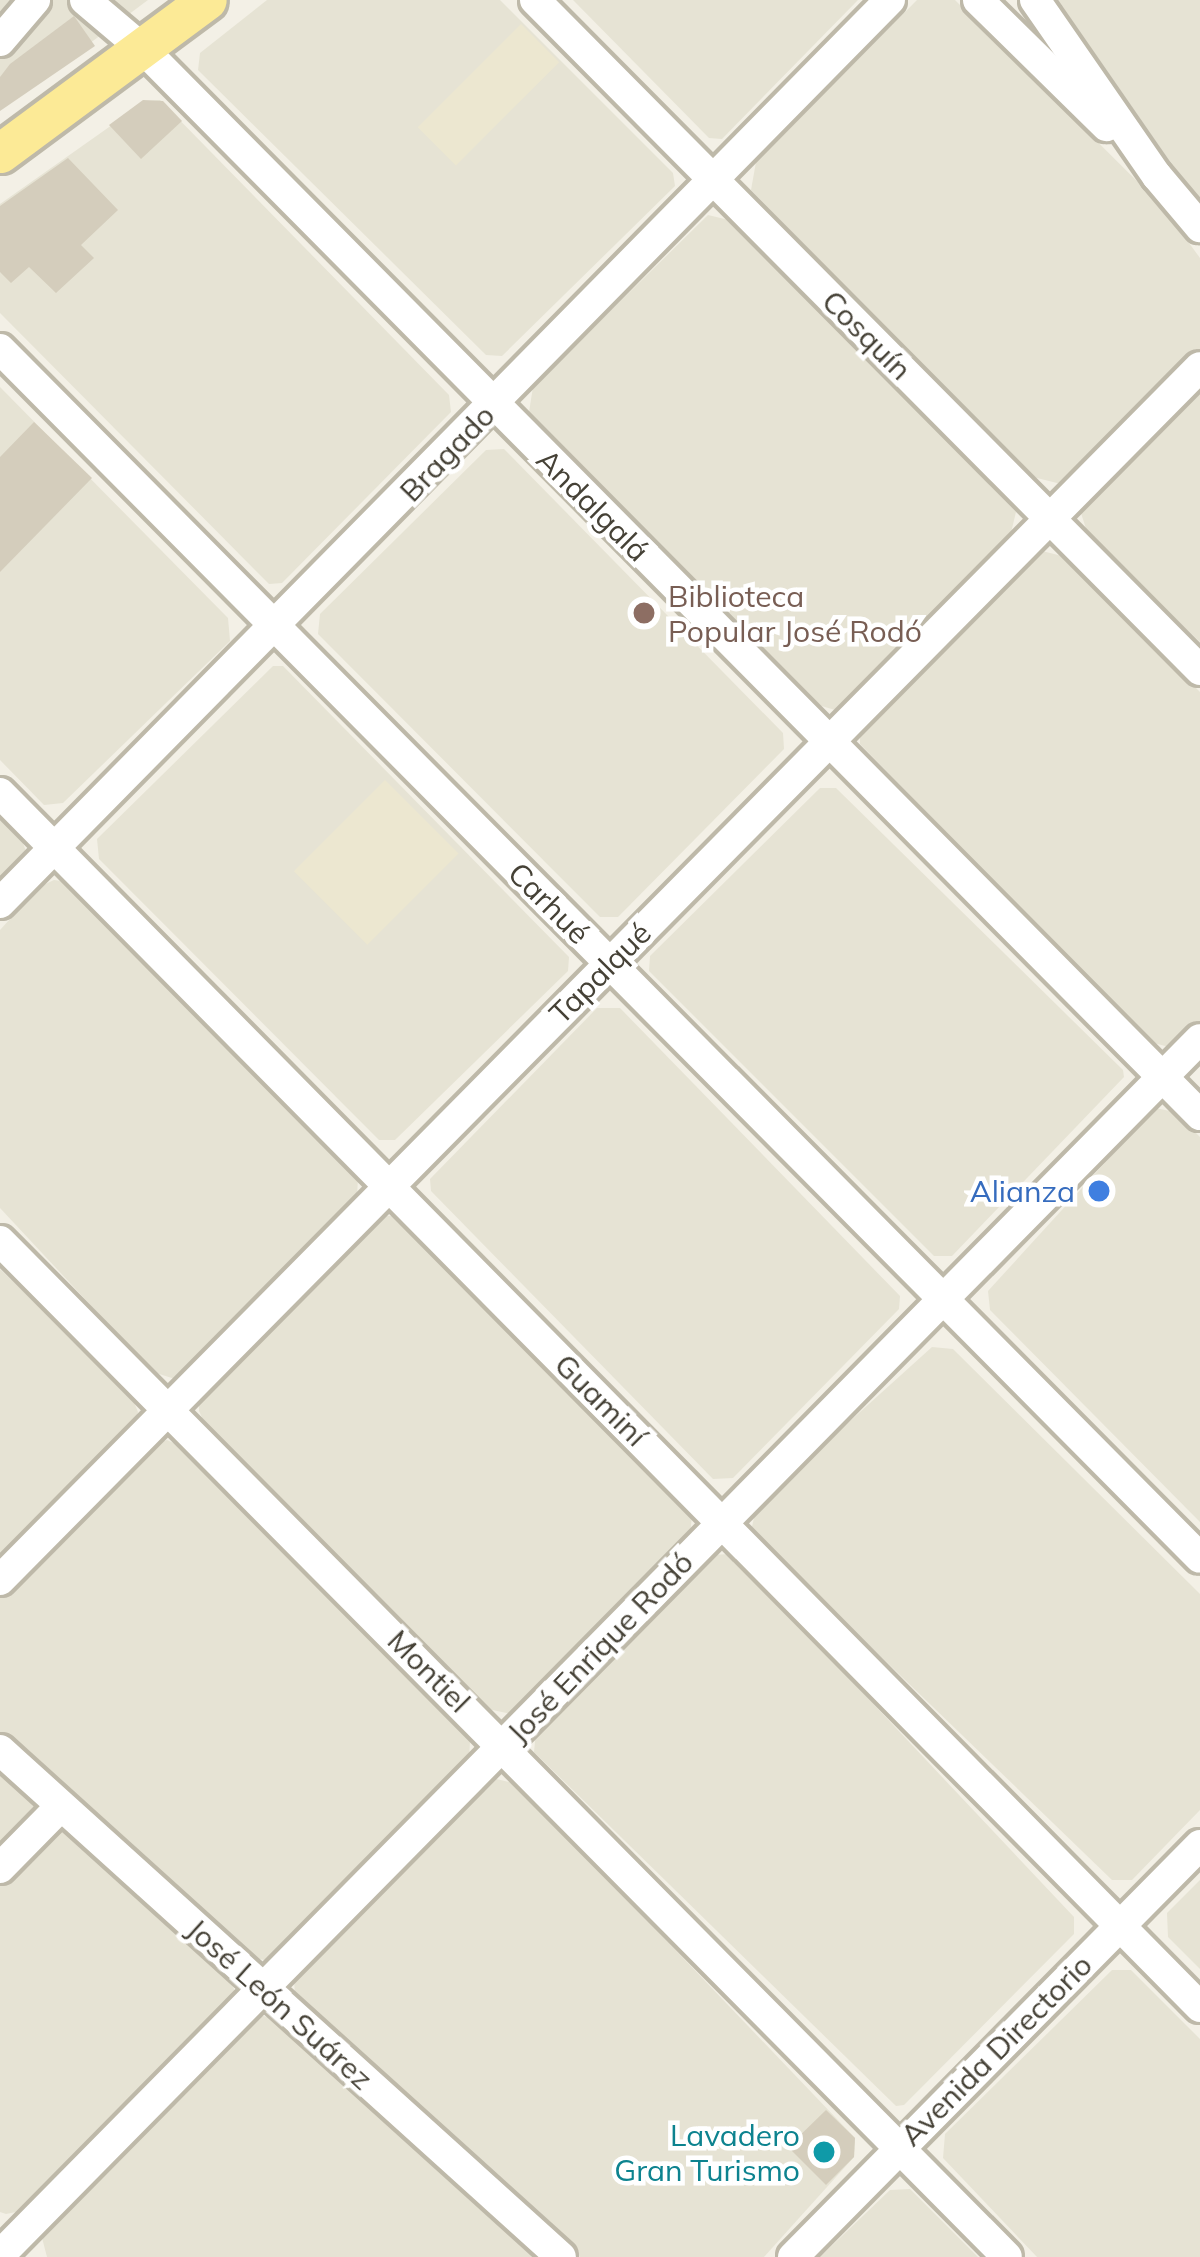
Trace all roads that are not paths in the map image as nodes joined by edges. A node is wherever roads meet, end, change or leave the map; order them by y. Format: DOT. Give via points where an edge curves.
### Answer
graph roads {
  1 [pos="35,0"];
  2 [pos="85,0"];
  3 [pos="207,0"];
  4 [pos="535,0"];
  5 [pos="890,0"];
  6 [pos="978,0"];
  7 [pos="1035,0"];
  8 [pos="0,41"];
  9 [pos="144,50"];
  10 [pos="0,153"];
  11 [pos="1157,176"];
  12 [pos="713,181"];
  13 [pos="1200,227"];
  14 [pos="0,350"];
  15 [pos="1200,367"];
  16 [pos="494,404"];
  17 [pos="1048,518"];
  18 [pos="276,628"];
  19 [pos="1200,670"];
  20 [pos="828,742"];
  21 [pos="0,794"];
  22 [pos="53,848"];
  23 [pos="0,903"];
  24 [pos="610,964"];
  25 [pos="1200,1039"];
  26 [pos="1162,1077"];
  27 [pos="1200,1115"];
  28 [pos="388,1184"];
  29 [pos="0,1241"];
  30 [pos="944,1299"];
  31 [pos="169,1409"];
  32 [pos="722,1522"];
  33 [pos="1200,1558"];
  34 [pos="0,1580"];
  35 [pos="503,1746"];
  36 [pos="0,1750"];
  37 [pos="61,1806"];
  38 [pos="1200,1845"];
  39 [pos="0,1868"];
  40 [pos="1119,1926"];
  41 [pos="262,1988"];
  42 [pos="1200,2007"];
  43 [pos="900,2148"];
  44 [pos="10,2247"];
  45 [pos="562,2257"];
  46 [pos="793,2257"];
  47 [pos="1007,2257"];
  1 -- 8 [label="street"];
  2 -- 9 [label="street, Andalgalá"];
  3 -- 9 [label="main road"];
  4 -- 12 [label="street, Cosquín"];
  5 -- 12 [label="street, Bragado"];
  6 -- 11 [label="street"];
  7 -- 11 [label="street"];
  9 -- 10 [label="main road"];
  9 -- 16 [label="street, Andalgalá"];
  11 -- 13 [label="street"];
  12 -- 16 [label="street, Bragado"];
  12 -- 17 [label="street, Cosquín"];
  14 -- 18 [label="street, Carhué"];
  15 -- 17 [label="street, Tapalqué"];
  16 -- 18 [label="street, Bragado"];
  16 -- 20 [label="street, Andalgalá"];
  17 -- 19 [label="street, Cosquín"];
  17 -- 20 [label="street, Tapalqué"];
  18 -- 22 [label="street, Bragado"];
  18 -- 24 [label="street, Carhué"];
  20 -- 24 [label="street, Tapalqué"];
  20 -- 26 [label="street, Andalgalá"];
  21 -- 22 [label="street, Guaminí"];
  22 -- 23 [label="street, Bragado"];
  22 -- 28 [label="street, Guaminí"];
  24 -- 28 [label="street, Tapalqué"];
  24 -- 30 [label="street, Carhué"];
  25 -- 26 [label="street, José Enrique Rodó"];
  26 -- 27 [label="street, Andalgalá"];
  26 -- 30 [label="street, José Enrique Rodó"];
  28 -- 31 [label="street, Tapalqué"];
  28 -- 32 [label="street, Guaminí"];
  29 -- 31 [label="street, Montiel"];
  30 -- 32 [label="street, José Enrique Rodó"];
  30 -- 33 [label="street, Carhué"];
  31 -- 34 [label="street, Tapalqué"];
  31 -- 35 [label="street, Montiel"];
  32 -- 35 [label="street, José Enrique Rodó"];
  32 -- 40 [label="street, Guaminí"];
  35 -- 41 [label="street, José Enrique Rodó"];
  35 -- 43 [label="street, Montiel"];
  36 -- 37 [label="street, José León Suárez"];
  37 -- 39 [label="street"];
  37 -- 41 [label="street, José León Suárez"];
  38 -- 40 [label="street, Avenida Directorio"];
  40 -- 42 [label="street, Guaminí"];
  40 -- 43 [label="street, Avenida Directorio"];
  41 -- 44 [label="street, José Enrique Rodó"];
  41 -- 45 [label="street, José León Suárez"];
  43 -- 46 [label="street, Avenida Directorio"];
  43 -- 47 [label="street, Montiel"];
}
